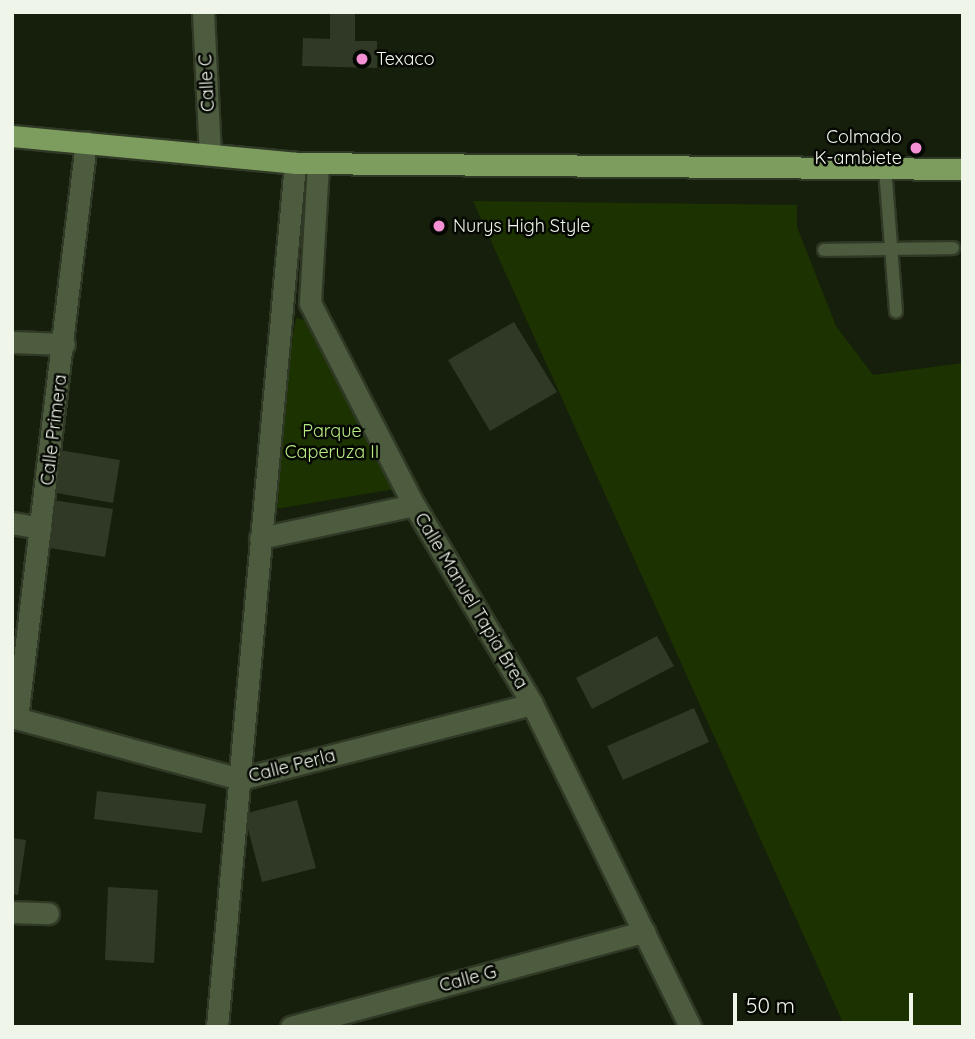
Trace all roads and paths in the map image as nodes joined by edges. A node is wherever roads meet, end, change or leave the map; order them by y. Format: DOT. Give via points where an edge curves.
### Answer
graph roads {
  1 [pos="203,12"];
  2 [pos="12,136"];
  3 [pos="86,142"];
  4 [pos="211,153"];
  5 [pos="295,163"];
  6 [pos="318,164"];
  7 [pos="885,168"];
  8 [pos="963,169"];
  9 [pos="890,247"];
  10 [pos="953,248"];
  11 [pos="824,250"];
  12 [pos="285,298"];
  13 [pos="310,303"];
  14 [pos="895,312"];
  15 [pos="12,342"];
  16 [pos="64,344"];
  17 [pos="414,505"];
  18 [pos="12,523"];
  19 [pos="41,528"];
  20 [pos="260,538"];
  21 [pos="532,704"];
  22 [pos="15,717"];
  23 [pos="240,779"];
  24 [pos="12,912"];
  25 [pos="48,913"];
  26 [pos="644,932"];
  27 [pos="217,1027"];
  28 [pos="291,1027"];
  29 [pos="690,1027"];
  1 -- 4 [label="street, Calle C"];
  2 -- 3 [label="main road"];
  3 -- 4 [label="main road"];
  3 -- 16 [label="street, Calle Primera"];
  4 -- 5 [label="main road"];
  5 -- 6 [label="main road"];
  5 -- 12 [label="street"];
  6 -- 7 [label="main road"];
  6 -- 13 [label="street"];
  7 -- 8 [label="main road"];
  7 -- 9 [label="lane"];
  9 -- 10 [label="lane"];
  9 -- 11 [label="lane"];
  9 -- 14 [label="lane"];
  12 -- 13 [label="street"];
  12 -- 20 [label="street"];
  13 -- 17 [label="street, Calle Manuel Tapia Brea"];
  15 -- 16 [label="street"];
  16 -- 19 [label="street, Calle Primera"];
  17 -- 20 [label="street"];
  17 -- 21 [label="street, Calle Manuel Tapia Brea"];
  18 -- 19 [label="street"];
  19 -- 22 [label="street, Calle Primera"];
  20 -- 23 [label="street"];
  21 -- 23 [label="street, Calle Perla"];
  21 -- 26 [label="street, Calle Manuel Tapia Brea"];
  22 -- 23 [label="street, Calle Perla"];
  23 -- 27 [label="street"];
  24 -- 25 [label="street"];
  26 -- 28 [label="street, Calle G"];
  26 -- 29 [label="street, Calle Manuel Tapia Brea"];
}
